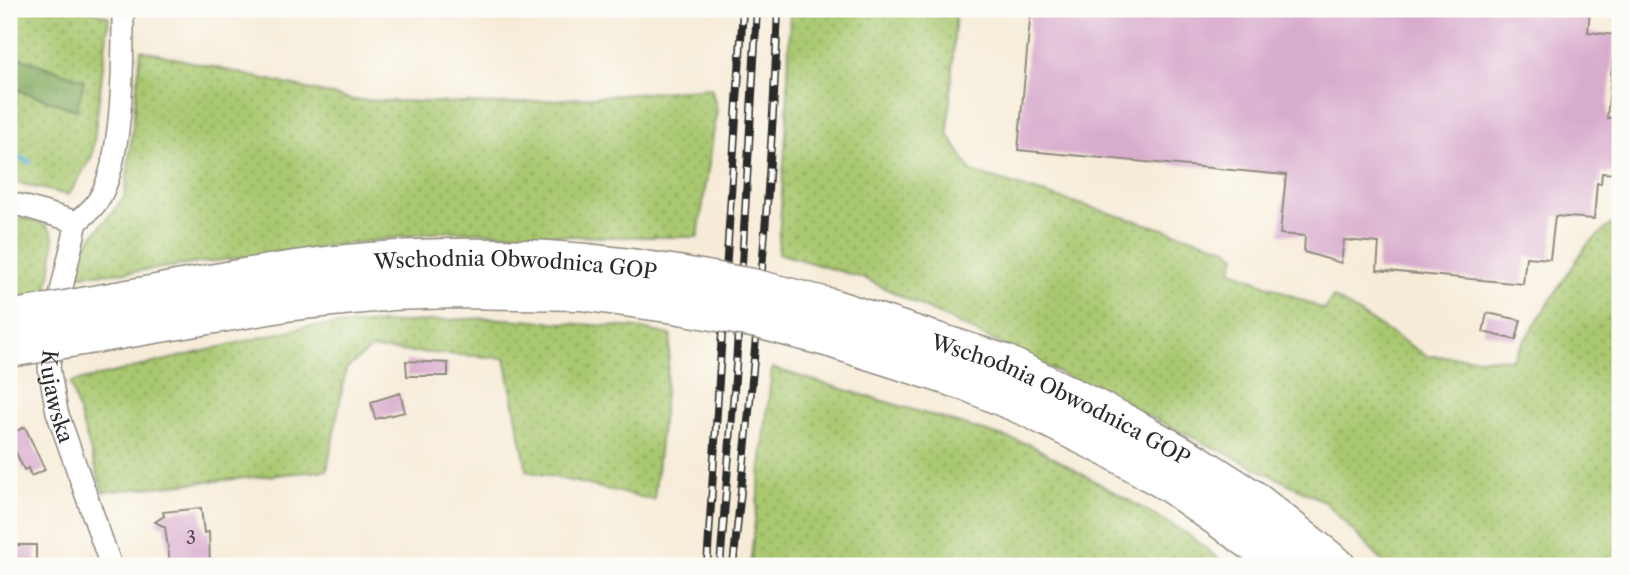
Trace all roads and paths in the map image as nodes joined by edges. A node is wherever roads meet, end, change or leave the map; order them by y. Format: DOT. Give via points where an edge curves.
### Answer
graph roads {
  1 [pos="123,9"];
  2 [pos="9,202"];
  3 [pos="78,222"];
  4 [pos="117,316"];
  5 [pos="9,320"];
  6 [pos="831,323"];
  7 [pos="9,348"];
  8 [pos="111,566"];
  9 [pos="1287,566"];
  10 [pos="1336,566"];
  1 -- 3 [label="street" via="122,87 111,167 98,201"];
  2 -- 3 [label="street"];
  3 -- 8 [label="street, Kujawska" via="54,322 49,368 57,412"];
  4 -- 5 [label="highway, Wschodnia Obwodnica GOP, bridge"];
  4 -- 6 [label="highway, Wschodnia Obwodnica GOP, bridge" via="392,291 676,289 758,320"];
  4 -- 7 [label="highway, Wschodnia Obwodnica GOP, bridge"];
  6 -- 9 [label="highway, Wschodnia Obwodnica GOP" via="1106,446 1170,483"];
  6 -- 10 [label="highway, Wschodnia Obwodnica GOP" via="1005,364 1197,464 1252,499"];
}
